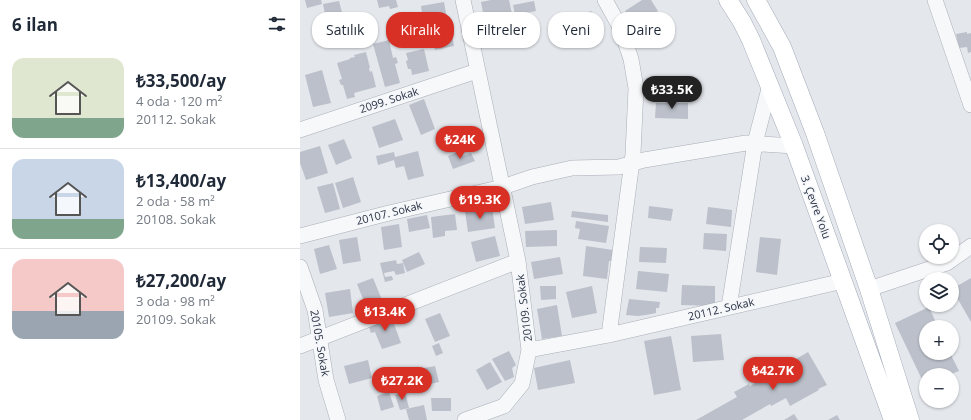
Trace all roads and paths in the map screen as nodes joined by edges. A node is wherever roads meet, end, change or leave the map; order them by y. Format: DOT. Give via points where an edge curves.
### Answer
graph roads {
  1 [pos="463,0"];
  2 [pos="605,0"];
  3 [pos="728,0"];
  4 [pos="756,0"];
  5 [pos="935,0"];
  6 [pos="477,71"];
  7 [pos="770,85"];
  8 [pos="971,105"];
  9 [pos="300,130"];
  10 [pos="755,143"];
  11 [pos="794,146"];
  12 [pos="631,168"];
  13 [pos="503,187"];
  14 [pos="300,236"];
  15 [pos="971,246"];
  16 [pos="518,261"];
  17 [pos="300,267"];
  18 [pos="838,282"];
  19 [pos="869,289"];
  20 [pos="729,307"];
  21 [pos="610,335"];
  22 [pos="320,338"];
  23 [pos="300,346"];
  24 [pos="529,350"];
  25 [pos="338,420"];
  26 [pos="465,420"];
  27 [pos="892,420"];
  28 [pos="910,420"];
  1 -- 6 [label="street, 20109. Sokak"];
  2 -- 12 [label="street" via="621,29 635,81 636,118"];
  3 -- 7 [label="main road, 3. Çevre Yolu" via="742,22"];
  4 -- 19 [label="main road, 3. Çevre Yolu" via="787,61"];
  5 -- 8 [label="street"];
  6 -- 9 [label="street, 2099. Sokak"];
  6 -- 13 [label="street, 20109. Sokak"];
  7 -- 10 [label="street"];
  7 -- 11 [label="main road, 3. Çevre Yolu"];
  10 -- 11 [label="street, 20107. Sokak"];
  10 -- 12 [label="street, 20107. Sokak" via="644,160"];
  10 -- 20 [label="street"];
  11 -- 18 [label="main road, 3. Çevre Yolu"];
  12 -- 13 [label="street, 20107. Sokak" via="572,168"];
  12 -- 21 [label="street"];
  13 -- 14 [label="street, 20107. Sokak" via="389,212"];
  13 -- 16 [label="street, 20109. Sokak"];
  15 -- 19 [label="street" via="947,264"];
  16 -- 22 [label="street"];
  16 -- 24 [label="street, 20109. Sokak"];
  17 -- 22 [label="street, 20105. Sokak" via="315,310"];
  18 -- 20 [label="street, 20112. Sokak"];
  18 -- 27 [label="main road, 3. Çevre Yolu"];
  19 -- 28 [label="main road, 3. Çevre Yolu"];
  20 -- 21 [label="street, 20112. Sokak"];
  21 -- 24 [label="street, 20112. Sokak"];
  22 -- 23 [label="street"];
  22 -- 25 [label="street, 20105. Sokak" via="326,380"];
  24 -- 26 [label="street, 20109. Sokak" via="522,384 504,406"];
}
